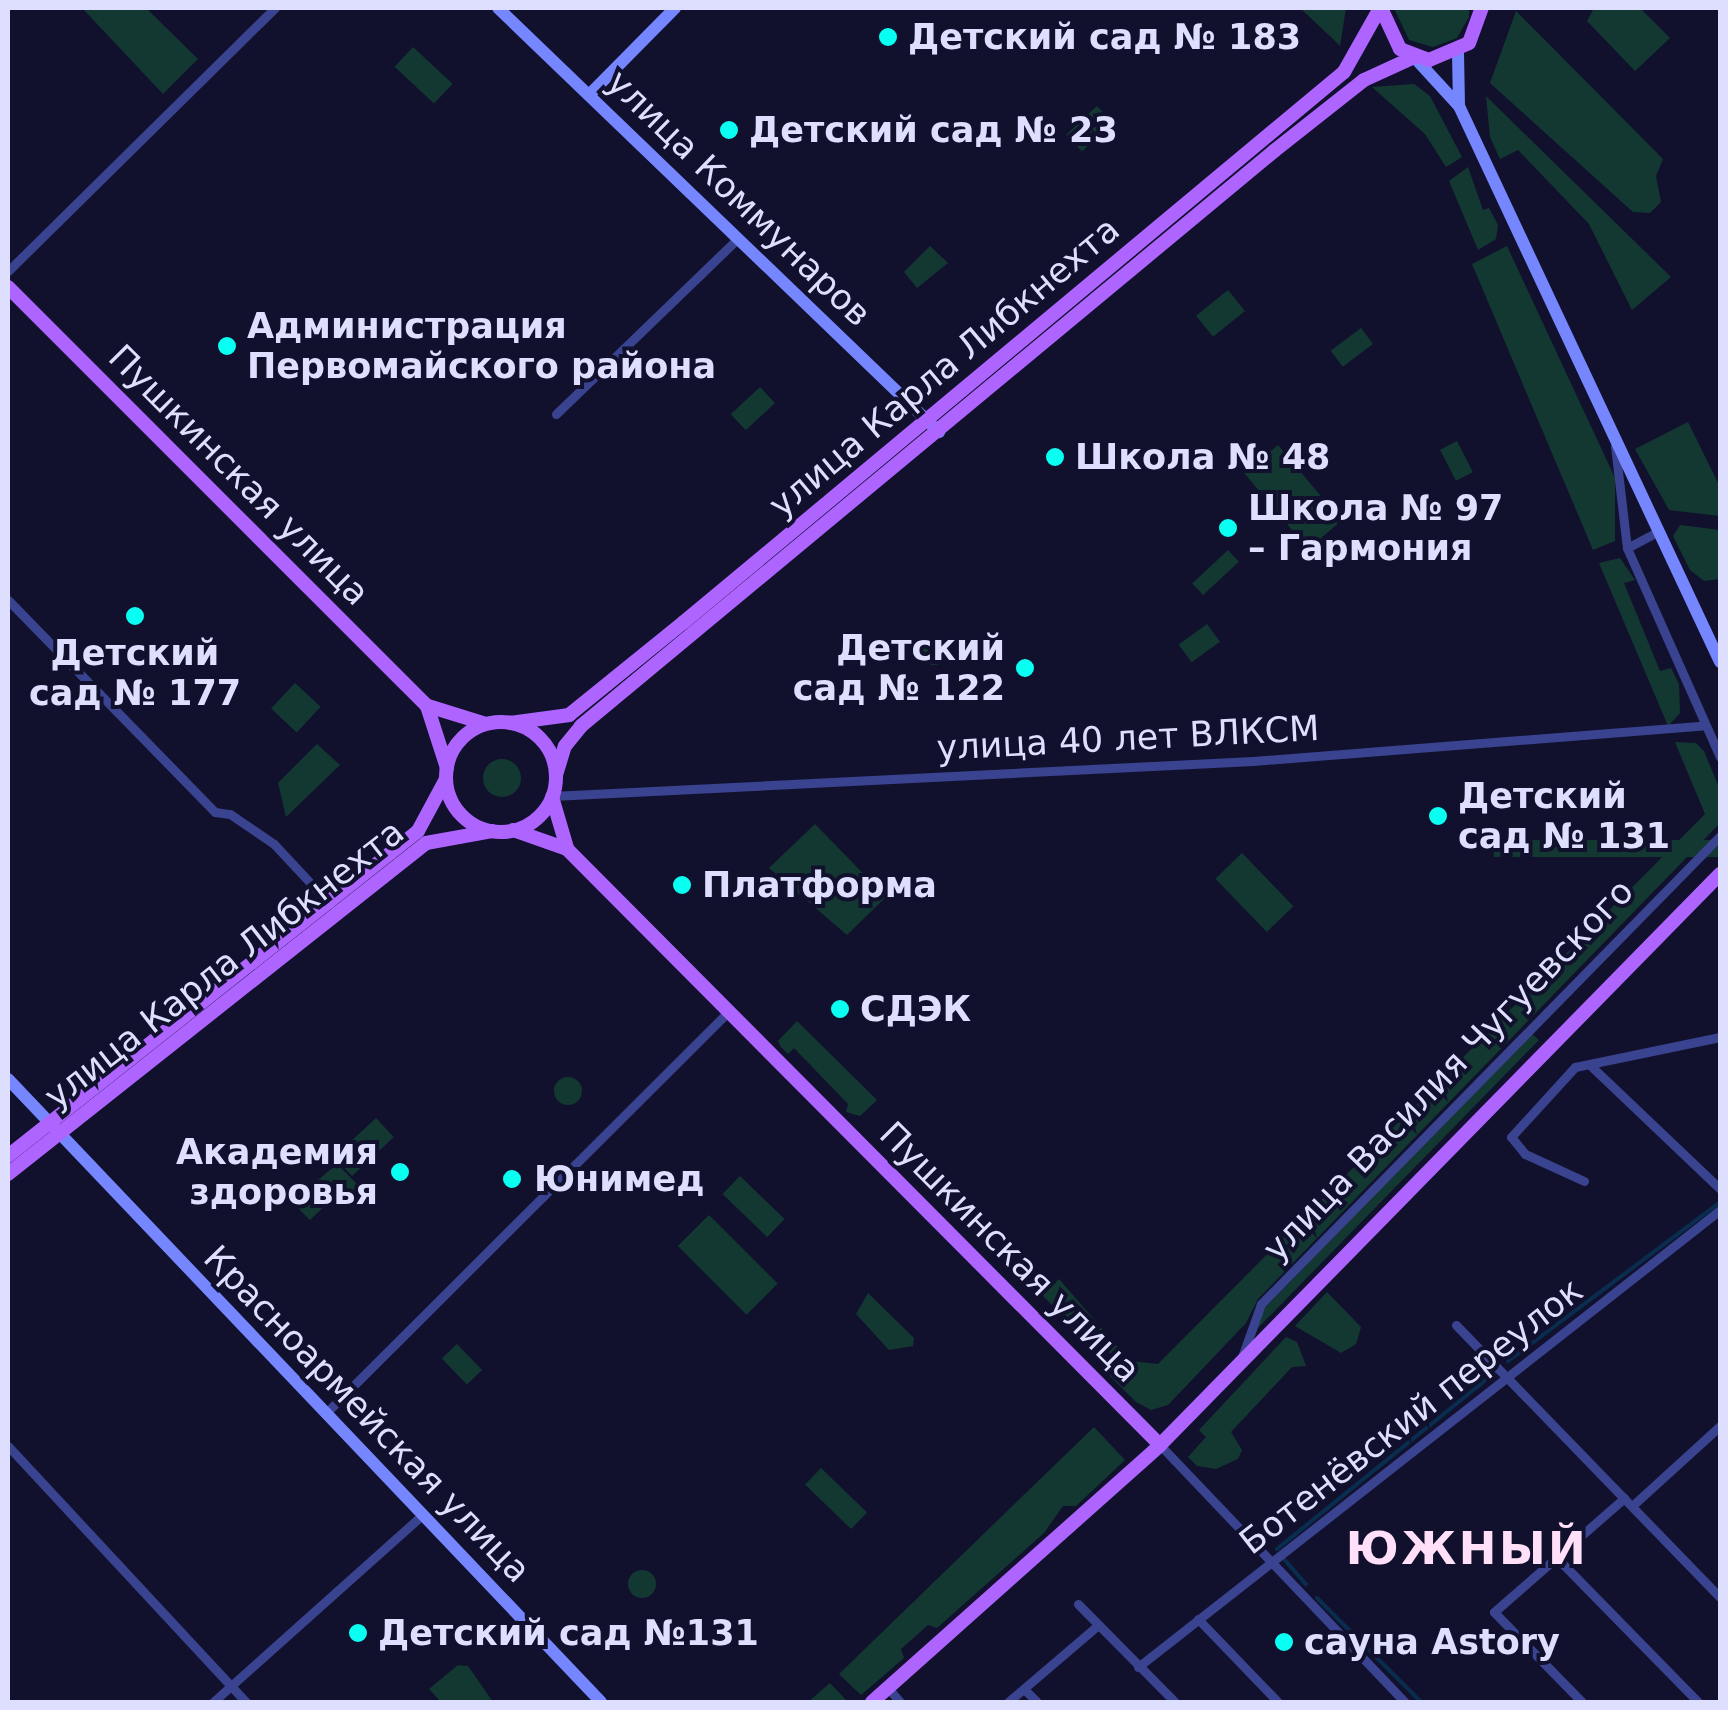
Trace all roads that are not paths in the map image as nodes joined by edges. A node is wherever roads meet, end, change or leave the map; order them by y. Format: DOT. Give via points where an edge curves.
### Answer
graph roads {
  1 [pos="275,8"];
  2 [pos="498,8"];
  3 [pos="675,8"];
  4 [pos="1381,8"];
  5 [pos="1483,11"];
  6 [pos="1458,53"];
  7 [pos="1414,56"];
  8 [pos="589,95"];
  9 [pos="1460,106"];
  10 [pos="738,238"];
  11 [pos="8,271"];
  12 [pos="8,288"];
  13 [pos="556,414"];
  14 [pos="933,426"];
  15 [pos="1613,433"];
  16 [pos="1659,531"];
  17 [pos="1627,548"];
  18 [pos="8,600"];
  19 [pos="1720,662"];
  20 [pos="427,706"];
  21 [pos="510,723"];
  22 [pos="489,724"];
  23 [pos="1706,725"];
  24 [pos="1720,757"];
  25 [pos="447,773"];
  26 [pos="556,776"];
  27 [pos="552,796"];
  28 [pos="513,830"];
  29 [pos="492,831"];
  30 [pos="1720,836"];
  31 [pos="568,848"];
  32 [pos="1720,876"];
  33 [pos="348,895"];
  34 [pos="332,906"];
  35 [pos="728,1010"];
  36 [pos="1720,1037"];
  37 [pos="1592,1066"];
  38 [pos="8,1079"];
  39 [pos="51,1128"];
  40 [pos="8,1156"];
  41 [pos="8,1174"];
  42 [pos="1584,1181"];
  43 [pos="1720,1189"];
  44 [pos="1720,1210"];
  45 [pos="1456,1324"];
  46 [pos="1241,1360"];
  47 [pos="1504,1374"];
  48 [pos="324,1414"];
  49 [pos="1720,1426"];
  50 [pos="1711,1435"];
  51 [pos="1720,1444"];
  52 [pos="1160,1445"];
  53 [pos="8,1446"];
  54 [pos="1628,1502"];
  55 [pos="422,1515"];
  56 [pos="1558,1560"];
  57 [pos="1272,1561"];
  58 [pos="1720,1597"];
  59 [pos="1078,1604"];
  60 [pos="1198,1619"];
  61 [pos="1098,1626"];
  62 [pos="1138,1667"];
  63 [pos="231,1686"];
  64 [pos="888,1688"];
  65 [pos="1024,1689"];
  66 [pos="213,1702"];
  67 [pos="246,1702"];
  68 [pos="601,1702"];
  69 [pos="872,1702"];
  70 [pos="900,1702"];
  71 [pos="1008,1702"];
  72 [pos="1037,1702"];
  73 [pos="1174,1702"];
  74 [pos="1278,1702"];
  75 [pos="1405,1702"];
  76 [pos="1582,1702"];
  77 [pos="1698,1702"];
  1 -- 11 [label="street"];
  2 -- 8 [label="street, улица Коммунаров"];
  3 -- 8 [label="street"];
  4 -- 7 [label="main road" via="1389,36"];
  4 -- 14 [label="main road, улица Карла Либкнехта" via="1344,72"];
  5 -- 6 [label="main road"];
  6 -- 7 [label="main road"];
  6 -- 9 [label="street"];
  7 -- 9 [label="street"];
  7 -- 14 [label="main road, улица Карла Либкнехта" via="1364,80"];
  8 -- 10 [label="street, улица Коммунаров"];
  9 -- 15 [label="street"];
  10 -- 13 [label="street"];
  10 -- 14 [label="street, улица Коммунаров"];
  12 -- 20 [label="main road, Пушкинская улица"];
  14 -- 21 [label="main road, улица Карла Либкнехта" via="570,715"];
  14 -- 26 [label="main road, улица Карла Либкнехта" via="581,726 565,746"];
  15 -- 16 [label="street"];
  15 -- 17 [label="street"];
  16 -- 17 [label="street"];
  16 -- 19 [label="street"];
  17 -- 23 [label="street"];
  18 -- 34 [label="street" via="215,812 230,814 274,844"];
  20 -- 22 [label="main road, Пушкинская улица"];
  20 -- 25 [label="main road, Пушкинская улица"];
  21 -- 22 [label="main road"];
  21 -- 26 [label="main road" via="546,745"];
  22 -- 25 [label="main road" via="461,740"];
  23 -- 24 [label="street"];
  23 -- 27 [label="street, улица 40 лет ВЛКСМ" via="1253,761"];
  25 -- 29 [label="main road" via="456,809"];
  25 -- 33 [label="main road, улица Карла Либкнехта" via="418,831"];
  26 -- 27 [label="main road"];
  27 -- 28 [label="main road" via="537,818"];
  27 -- 31 [label="main road, Пушкинская улица"];
  28 -- 29 [label="main road"];
  28 -- 31 [label="main road, Пушкинская улица"];
  29 -- 33 [label="main road, улица Карла Либкнехта" via="426,843"];
  30 -- 46 [label="street, улица Василия Чугуевского" via="1261,1304"];
  31 -- 35 [label="main road, Пушкинская улица"];
  32 -- 46 [label="main road, улица Василия Чугуевского"];
  33 -- 34 [label="main road, улица Карла Либкнехта"];
  34 -- 39 [label="main road, улица Карла Либкнехта"];
  35 -- 48 [label="street"];
  35 -- 52 [label="main road, Пушкинская улица"];
  36 -- 37 [label="street"];
  37 -- 42 [label="street" via="1575,1067 1511,1137 1525,1154"];
  37 -- 43 [label="street"];
  38 -- 39 [label="street, Красноармейская улица"];
  39 -- 40 [label="main road, улица Карла Либкнехта"];
  39 -- 41 [label="main road, улица Карла Либкнехта"];
  39 -- 48 [label="street, Красноармейская улица"];
  44 -- 47 [label="street, Ботенёвский переулок"];
  45 -- 47 [label="street"];
  46 -- 52 [label="main road, улица Василия Чугуевского"];
  47 -- 54 [label="street"];
  47 -- 57 [label="street, Ботенёвский переулок"];
  48 -- 55 [label="street, Красноармейская улица"];
  49 -- 50 [label="street"];
  50 -- 51 [label="street"];
  50 -- 54 [label="street"];
  52 -- 57 [label="street, Пушкинская улица"];
  52 -- 64 [label="main road, улица Василия Чугуевского"];
  53 -- 63 [label="street"];
  54 -- 56 [label="street"];
  54 -- 58 [label="street"];
  55 -- 63 [label="street"];
  55 -- 68 [label="street, Красноармейская улица"];
  56 -- 76 [label="street" via="1494,1612"];
  56 -- 77 [label="street"];
  57 -- 60 [label="street, Ботенёвский переулок"];
  57 -- 75 [label="street, Пушкинская улица"];
  59 -- 61 [label="street"];
  60 -- 62 [label="street, Ботенёвский переулок"];
  60 -- 74 [label="street"];
  61 -- 62 [label="street"];
  61 -- 65 [label="street"];
  62 -- 73 [label="street"];
  63 -- 66 [label="street"];
  63 -- 67 [label="street"];
  64 -- 69 [label="main road, улица Василия Чугуевского"];
  64 -- 70 [label="street"];
  65 -- 71 [label="street"];
  65 -- 72 [label="street"];
}
